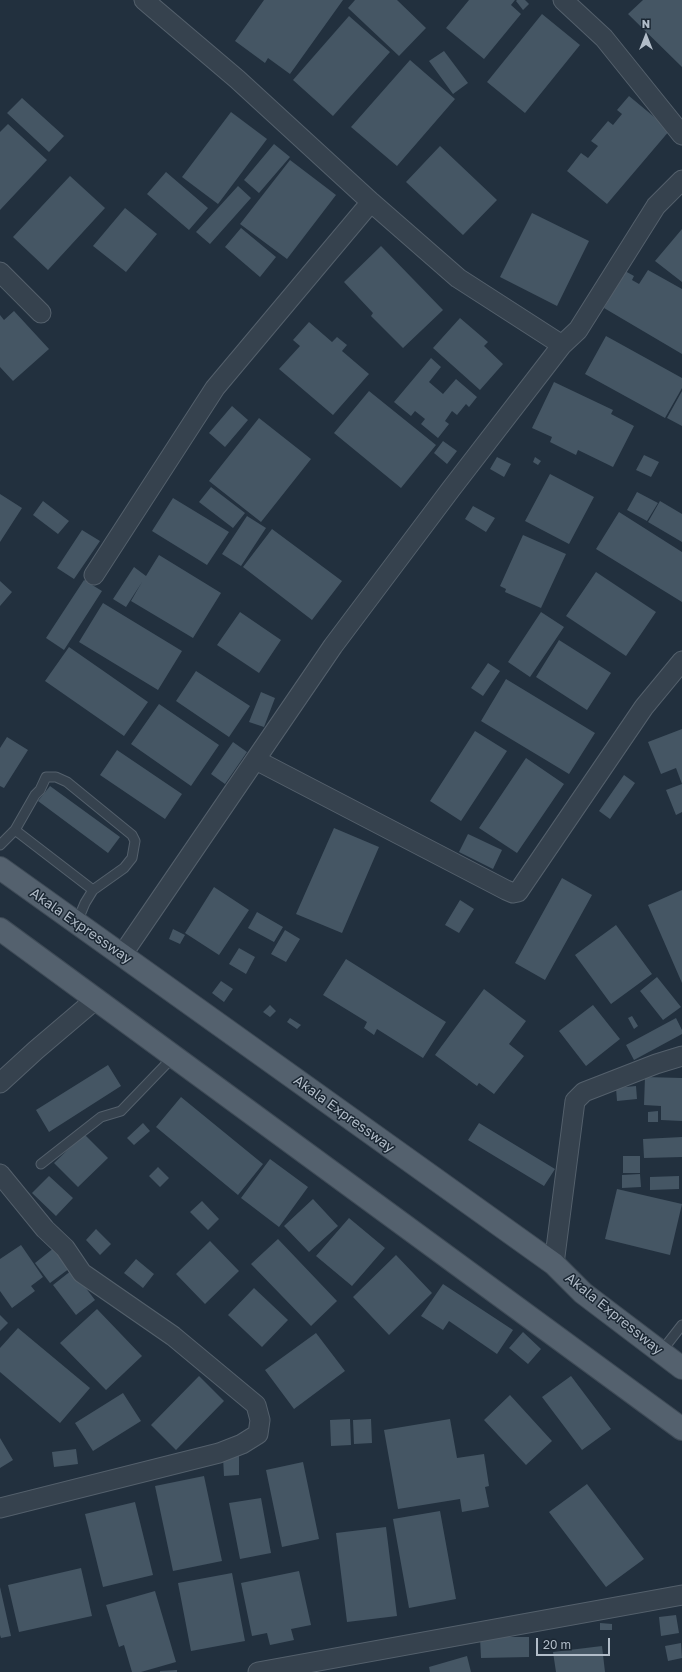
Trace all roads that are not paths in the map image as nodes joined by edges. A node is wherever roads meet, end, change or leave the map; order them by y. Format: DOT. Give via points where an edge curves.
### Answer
graph roads {
  1 [pos="144,0"];
  2 [pos="563,0"];
  3 [pos="682,135"];
  4 [pos="679,187"];
  5 [pos="371,202"];
  6 [pos="0,272"];
  7 [pos="41,313"];
  8 [pos="562,345"];
  9 [pos="94,575"];
  10 [pos="682,661"];
  11 [pos="256,760"];
  12 [pos="15,830"];
  13 [pos="0,844"];
  14 [pos="0,868"];
  15 [pos="93,890"];
  16 [pos="77,923"];
  17 [pos="0,929"];
  18 [pos="122,955"];
  19 [pos="96,999"];
  20 [pos="682,1056"];
  21 [pos="173,1057"];
  22 [pos="0,1084"];
  23 [pos="40,1164"];
  24 [pos="0,1174"];
  25 [pos="554,1264"];
  26 [pos="682,1325"];
  27 [pos="661,1352"];
  28 [pos="682,1368"];
  29 [pos="682,1429"];
  30 [pos="0,1508"];
  31 [pos="682,1595"];
  32 [pos="330,1666"];
  33 [pos="258,1672"];
  1 -- 5 [label="street" via="238,79"];
  2 -- 3 [label="street" via="604,38"];
  4 -- 8 [label="street" via="656,206 578,330"];
  5 -- 8 [label="street" via="458,278"];
  5 -- 9 [label="street" via="215,388"];
  6 -- 7 [label="street"];
  8 -- 11 [label="street" via="334,646"];
  10 -- 11 [label="street" via="644,707 518,892 506,890"];
  11 -- 18 [label="street"];
  12 -- 13 [label="lane"];
  12 -- 15 [label="lane"];
  12 -- 15 [label="lane" via="46,777 56,777 67,782 132,835 135,841 132,858 124,868"];
  14 -- 16 [label="main road, Akala Expressway"];
  15 -- 16 [label="lane"];
  16 -- 18 [label="main road, Akala Expressway"];
  17 -- 19 [label="main road"];
  18 -- 25 [label="main road, Akala Expressway"];
  19 -- 21 [label="main road"];
  19 -- 22 [label="street"];
  20 -- 25 [label="street" via="584,1092 575,1101"];
  21 -- 23 [label="lane" via="121,1111 101,1117"];
  21 -- 29 [label="main road"];
  24 -- 30 [label="street" via="64,1248 82,1273 173,1336 256,1405 260,1420 258,1434 219,1453"];
  25 -- 27 [label="main road, Akala Expressway" via="583,1292"];
  26 -- 27 [label="lane"];
  27 -- 28 [label="main road, Akala Expressway"];
  31 -- 32 [label="street"];
  32 -- 33 [label="street"];
}
